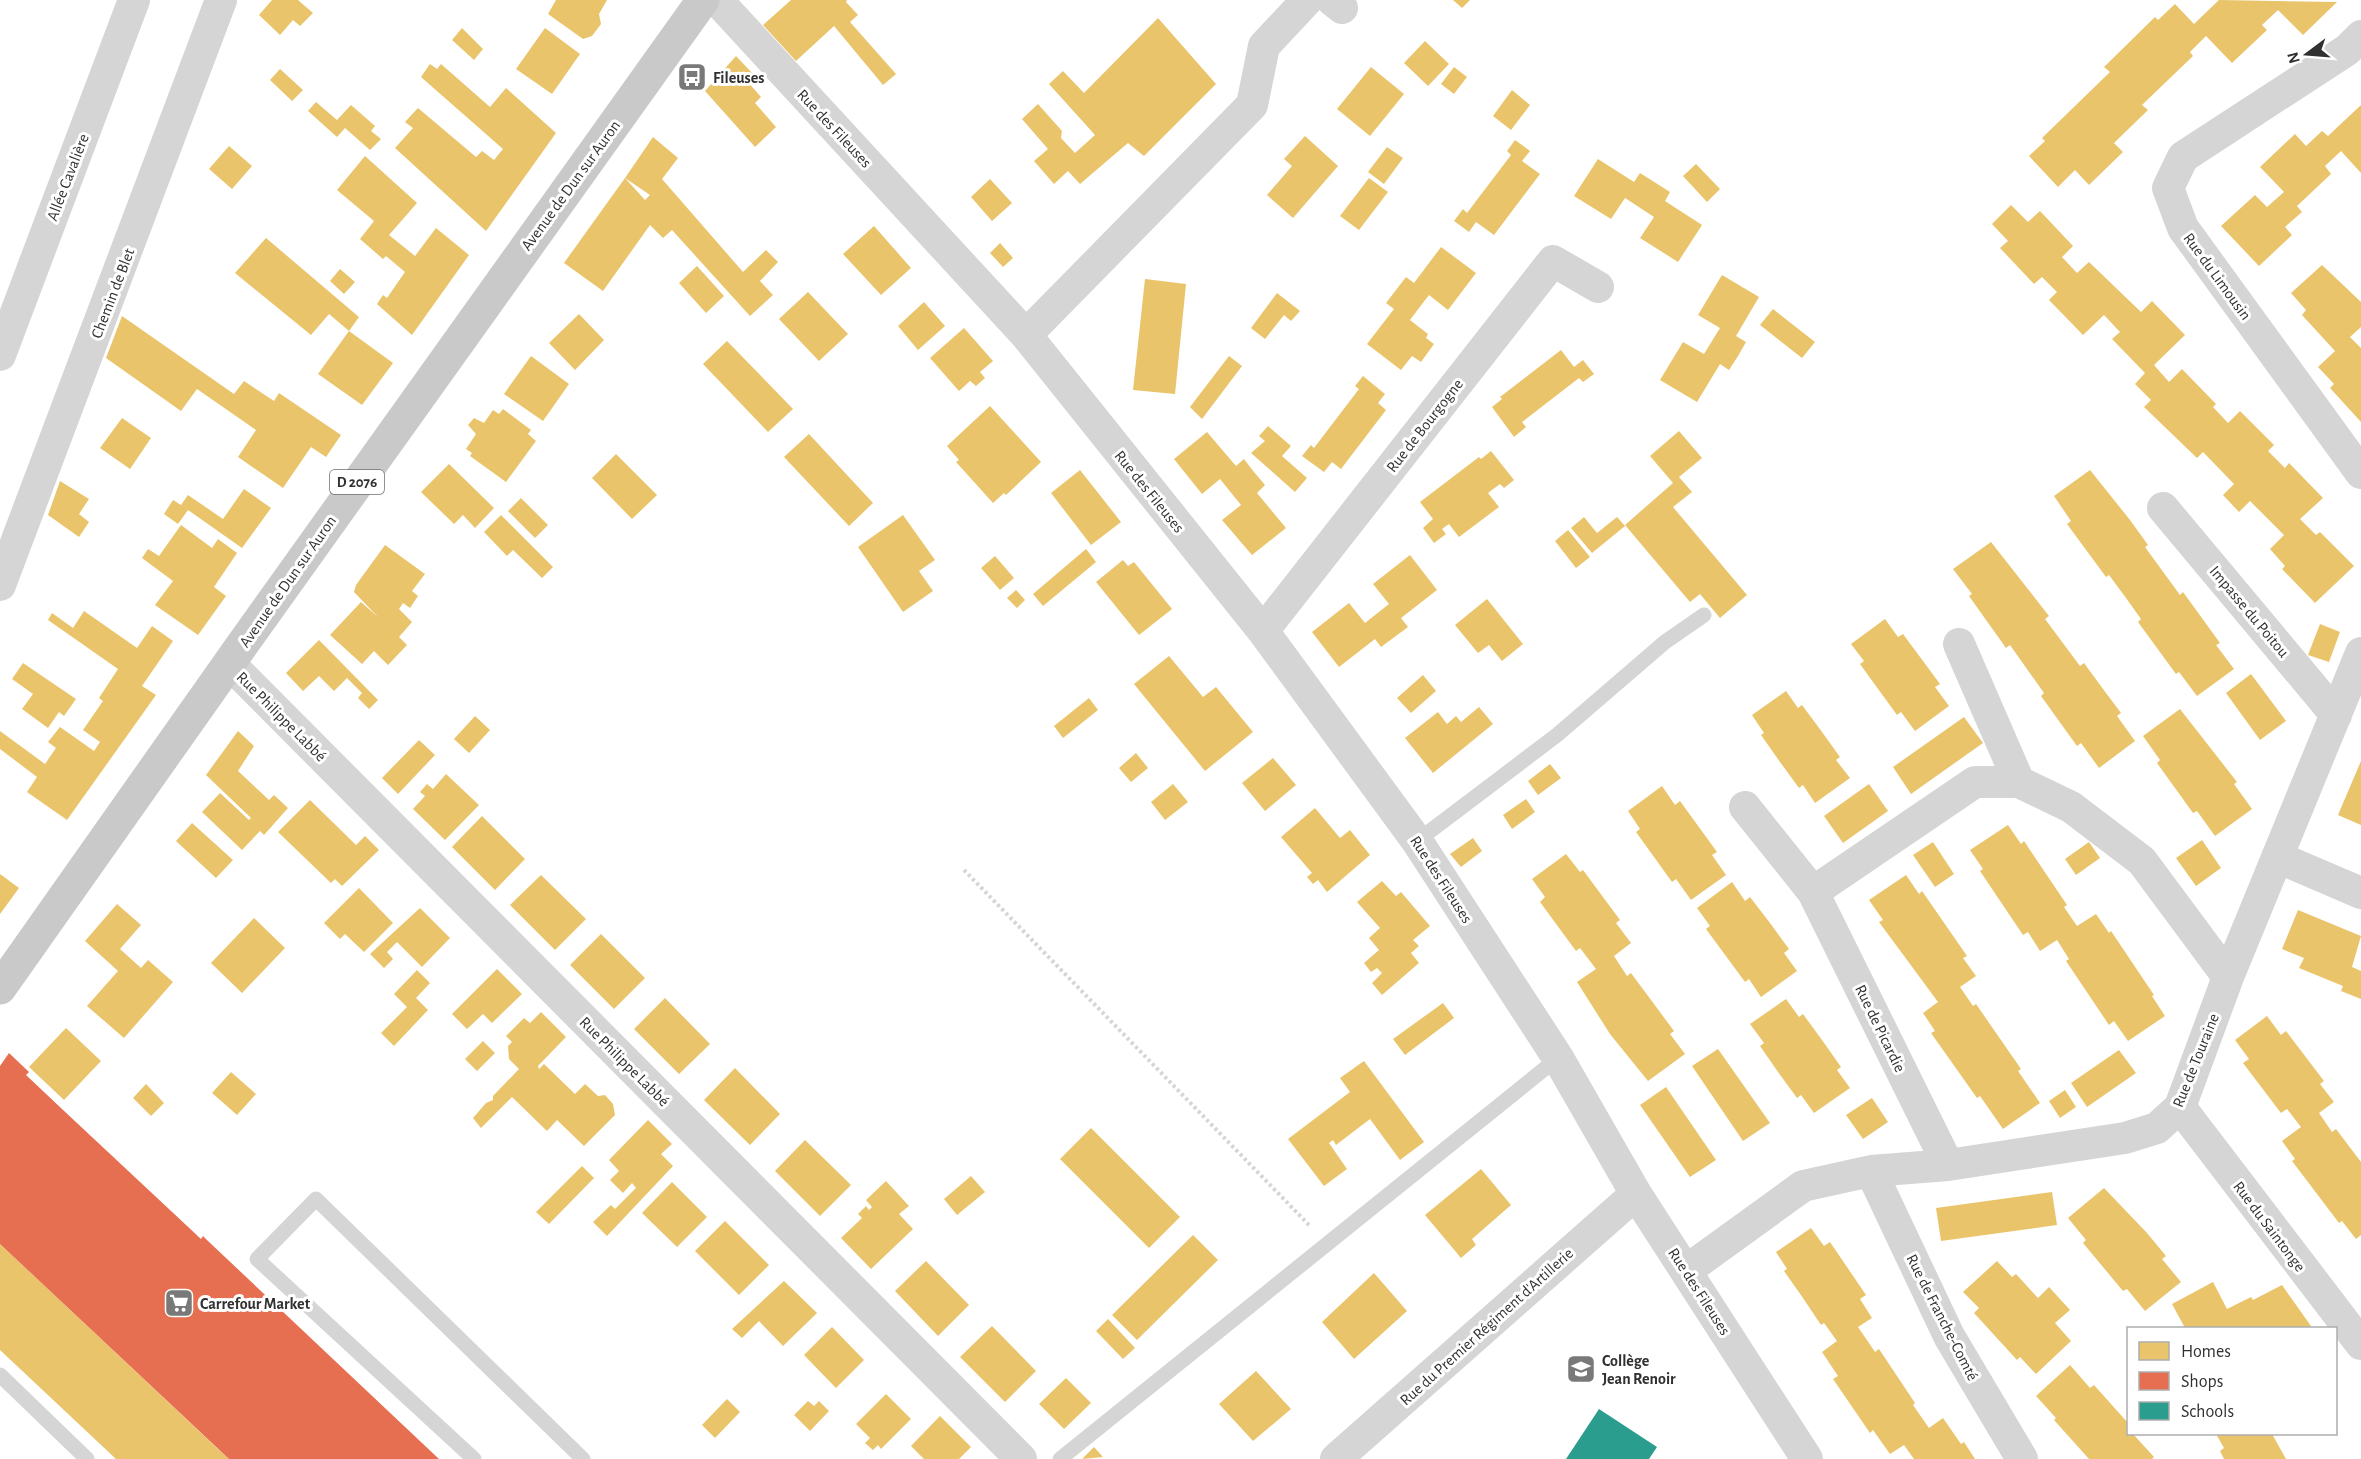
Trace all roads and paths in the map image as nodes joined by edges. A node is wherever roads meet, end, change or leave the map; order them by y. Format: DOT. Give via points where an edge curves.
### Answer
graph roads {
  1 [pos="134,0"];
  2 [pos="221,0"];
  3 [pos="703,0"];
  4 [pos="717,0"];
  5 [pos="1307,0"];
  6 [pos="2361,36"];
  7 [pos="1598,287"];
  8 [pos="1026,335"];
  9 [pos="0,355"];
  10 [pos="2361,473"];
  11 [pos="2163,508"];
  12 [pos="0,585"];
  13 [pos="1704,615"];
  14 [pos="1263,631"];
  15 [pos="1959,644"];
  16 [pos="2361,653"];
  17 [pos="229,663"];
  18 [pos="2336,715"];
  19 [pos="2019,782"];
  20 [pos="1745,807"];
  21 [pos="1417,841"];
  22 [pos="2277,857"];
  23 [pos="964,870"];
  24 [pos="1813,892"];
  25 [pos="2361,893"];
  26 [pos="2228,977"];
  27 [pos="0,988"];
  28 [pos="1558,1058"];
  29 [pos="2180,1107"];
  30 [pos="1948,1165"];
  31 [pos="1871,1171"];
  32 [pos="1636,1194"];
  33 [pos="1327,1244"];
  34 [pos="1687,1270"];
  35 [pos="2361,1344"];
  36 [pos="0,1376"];
  37 [pos="87,1459"];
  38 [pos="474,1459"];
  39 [pos="583,1459"];
  40 [pos="1020,1459"];
  41 [pos="1060,1459"];
  42 [pos="1336,1459"];
  43 [pos="1807,1459"];
  44 [pos="2022,1459"];
  1 -- 9 [label="street, Allée Cavalière"];
  2 -- 12 [label="street, Chemin de Blet"];
  3 -- 17 [label="main road, Avenue de Dun sur Auron / D 2076"];
  4 -- 8 [label="street, Rue des Fileuses"];
  5 -- 8 [label="street" via="1264,46 1252,105"];
  6 -- 10 [label="street, Rue du Limousin" via="2347,50 2183,157 2168,188 2183,228"];
  7 -- 14 [label="street, Rue de Bourgogne" via="1553,261"];
  8 -- 14 [label="street, Rue des Fileuses"];
  11 -- 18 [label="street, Impasse du Poitou"];
  13 -- 21 [label="lane" via="1665,642 1557,735"];
  14 -- 21 [label="street, Rue des Fileuses"];
  15 -- 19 [label="street"];
  16 -- 18 [label="street, Rue de Touraine"];
  17 -- 27 [label="main road, Avenue de Dun sur Auron / D 2076"];
  17 -- 40 [label="street, Rue Philippe Labbé"];
  18 -- 22 [label="street, Rue de Touraine"];
  19 -- 24 [label="street" via="1975,782"];
  19 -- 26 [label="street" via="2072,807 2142,861"];
  20 -- 24 [label="street, Rue de Picardie"];
  21 -- 28 [label="street, Rue des Fileuses"];
  22 -- 25 [label="street"];
  22 -- 26 [label="street, Rue de Touraine"];
  23 -- 33 [label="path"];
  24 -- 30 [label="street, Rue de Picardie"];
  26 -- 29 [label="street, Rue de Touraine"];
  28 -- 32 [label="street, Rue des Fileuses"];
  28 -- 33 [label="lane"];
  29 -- 30 [label="street, Rue de Touraine" via="2157,1128 2125,1138"];
  29 -- 35 [label="street, Rue du Saintonge"];
  30 -- 31 [label="street, Rue de Touraine"];
  31 -- 34 [label="street, Rue de Touraine" via="1803,1186"];
  31 -- 44 [label="street, Rue de Franche-Comté" via="1949,1336"];
  32 -- 34 [label="street, Rue des Fileuses"];
  32 -- 42 [label="street, Rue du Premier Régiment d'Artillerie"];
  33 -- 41 [label="lane"];
  34 -- 43 [label="street, Rue des Fileuses"];
  36 -- 37 [label="lane"];
  38 -- 39 [label="lane" via="257,1258 316,1198"];
}
